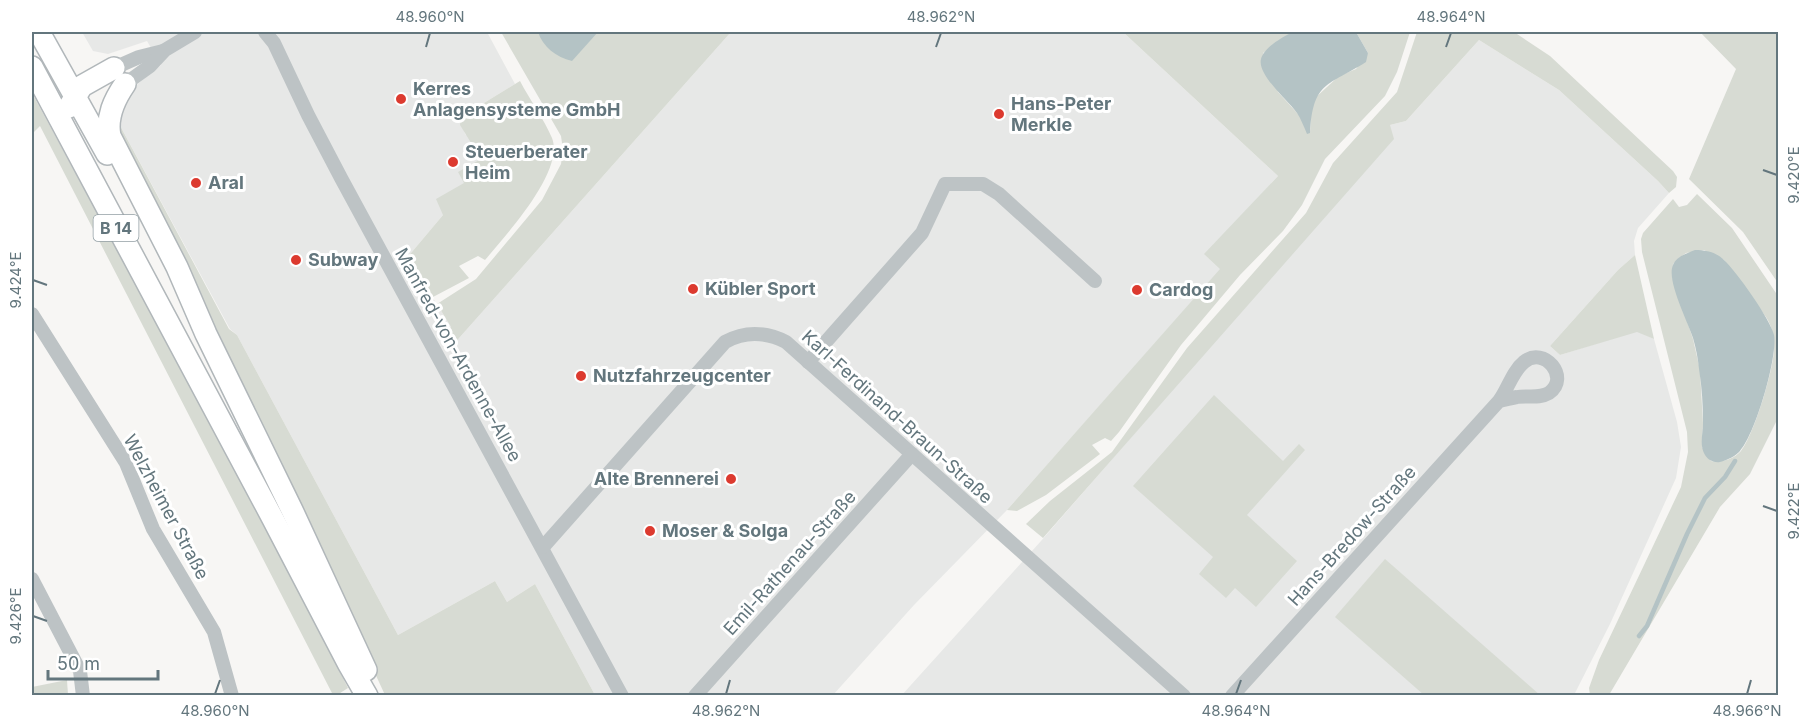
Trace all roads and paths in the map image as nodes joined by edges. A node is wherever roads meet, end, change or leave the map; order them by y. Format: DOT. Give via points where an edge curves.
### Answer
graph roads {
  1 [pos="195,32"];
  2 [pos="265,32"];
  3 [pos="42,38"];
  4 [pos="165,50"];
  5 [pos="33,70"];
  6 [pos="120,76"];
  7 [pos="75,99"];
  8 [pos="70,142"];
  9 [pos="1095,281"];
  10 [pos="32,314"];
  11 [pos="206,334"];
  12 [pos="808,362"];
  13 [pos="1499,401"];
  14 [pos="912,454"];
  15 [pos="543,546"];
  16 [pos="32,579"];
  17 [pos="83,696"];
  18 [pos="232,696"];
  19 [pos="367,696"];
  20 [pos="377,696"];
  21 [pos="622,696"];
  22 [pos="695,696"];
  23 [pos="1184,696"];
  24 [pos="1232,696"];
  1 -- 4 [label="street"];
  2 -- 15 [label="street, Manfred-von-Ardenne-Allee"];
  3 -- 6 [label="main road" via="61,59 80,70"];
  3 -- 7 [label="main road, B 14"];
  4 -- 6 [label="street" via="150,66"];
  4 -- 6 [label="street" via="139,57"];
  5 -- 7 [label="main road" via="55,91"];
  5 -- 8 [label="main road, B 14"];
  6 -- 7 [label="main road" via="102,98"];
  6 -- 11 [label="main road" via="110,136 177,267"];
  7 -- 8 [label="main road" via="67,116"];
  7 -- 11 [label="main road, B 14"];
  8 -- 19 [label="main road, B 14"];
  9 -- 12 [label="street" via="999,194 983,184 945,184 922,233"];
  10 -- 18 [label="street, Welzheimer Straße" via="126,464 153,529 214,632"];
  11 -- 20 [label="main road, B 14"];
  12 -- 14 [label="street, Karl-Ferdinand-Braun-Straße"];
  12 -- 15 [label="street, Karl-Ferdinand-Braun-Straße" via="775,336 752,334 725,342"];
  13 -- 24 [label="street, Hans-Bredow-Straße"];
  14 -- 22 [label="street, Emil-Rathenau-Straße"];
  14 -- 23 [label="street, Karl-Ferdinand-Braun-Straße"];
  15 -- 21 [label="street, Manfred-von-Ardenne-Allee"];
  16 -- 17 [label="street" via="80,671"];
}
